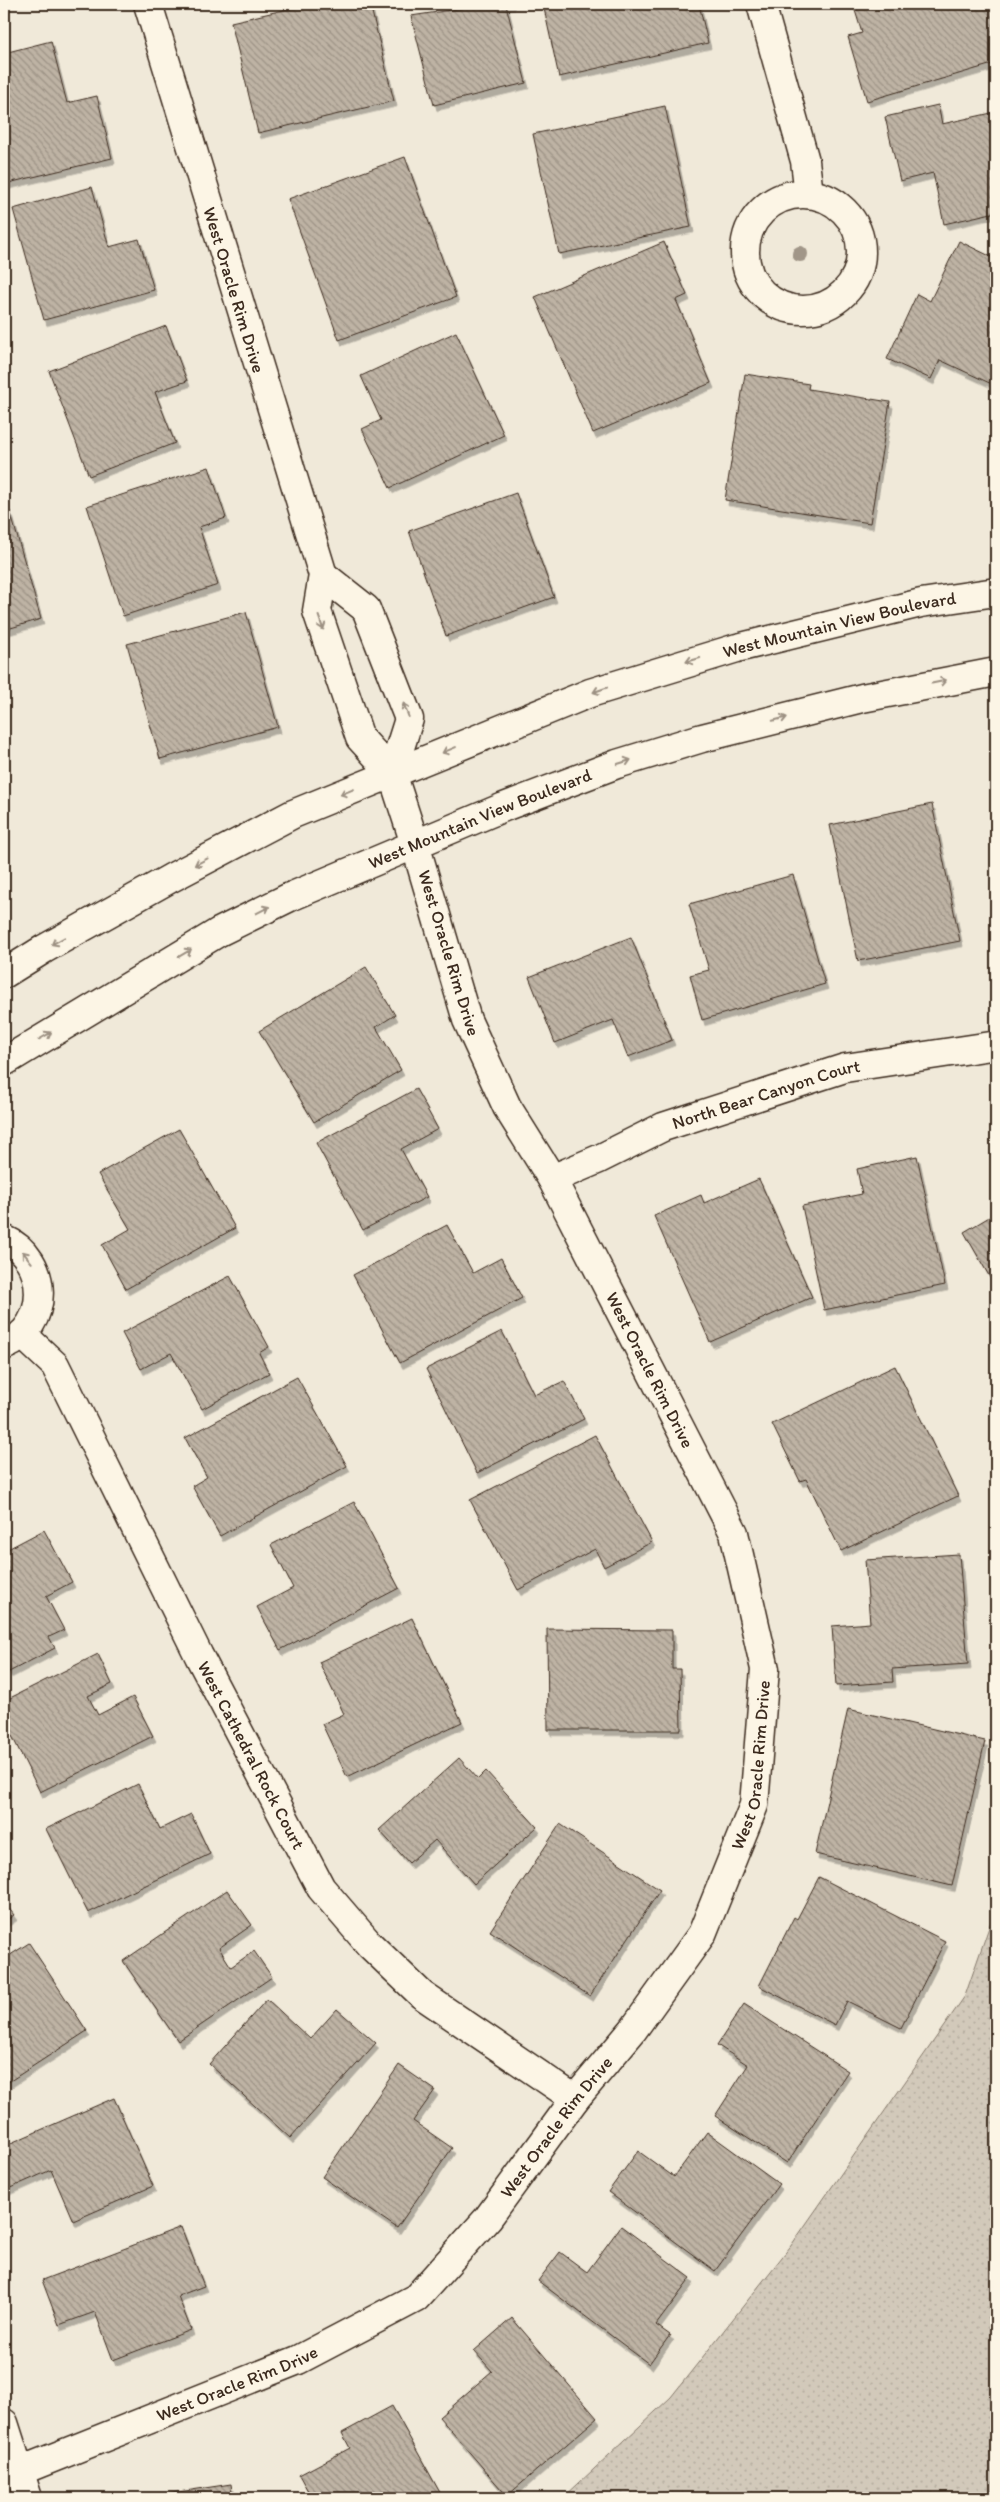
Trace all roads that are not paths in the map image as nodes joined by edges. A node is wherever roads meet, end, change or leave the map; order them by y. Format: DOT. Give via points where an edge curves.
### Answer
graph roads {
  1 [pos="148,4"];
  2 [pos="761,4"];
  3 [pos="809,194"];
  4 [pos="323,575"];
  5 [pos="996,592"];
  6 [pos="996,672"];
  7 [pos="392,773"];
  8 [pos="416,844"];
  9 [pos="4,974"];
  10 [pos="991,1046"];
  11 [pos="4,1062"];
  12 [pos="552,1179"];
  13 [pos="4,1239"];
  14 [pos="13,1340"];
  15 [pos="575,2099"];
  16 [pos="4,2423"];
  17 [pos="20,2471"];
  18 [pos="28,2498"];
  1 -- 4 [label="street, West Oracle Rim Drive"];
  2 -- 3 [label="street" via="805,161"];
  3 -- 3 [label="street" via="790,194 772,202 758,214 748,231 745,249 747,269 763,293 787,308 806,310 842,296 854,280 860,263 861,244 855,225 844,210 828,199"];
  4 -- 7 [label="street, West Oracle Rim Drive, one-way" via="317,611 360,738"];
  7 -- 4 [label="street, one-way" via="409,719 366,609"];
  5 -- 7 [label="street, West Mountain View Boulevard, one-way" via="921,603 646,674 582,696"];
  8 -- 6 [label="street, West Mountain View Boulevard, one-way" via="617,764 702,738 871,696"];
  7 -- 8 [label="street, West Oracle Rim Drive"];
  7 -- 9 [label="street, West Mountain View Boulevard, one-way" via="293,814 170,878"];
  11 -- 8 [label="street, West Mountain View Boulevard, one-way" via="219,932 290,897"];
  8 -- 12 [label="street, West Oracle Rim Drive" via="467,1020 507,1107"];
  10 -- 12 [label="street, North Bear Canyon Court" via="845,1068 663,1127"];
  12 -- 15 [label="street, West Oracle Rim Drive" via="734,1533 765,1668 754,1805 702,1934 633,2030"];
  14 -- 13 [label="street, West Cathedral Rock Court, one-way" via="34,1320 40,1283 34,1265 22,1250"];
  14 -- 15 [label="street, West Cathedral Rock Court" via="55,1365 199,1656 322,1888 370,1945 422,1995"];
  15 -- 17 [label="street, West Oracle Rim Drive" via="488,2218 416,2298 298,2360"];
  16 -- 17 [label="street"];
  17 -- 18 [label="street"];
}
